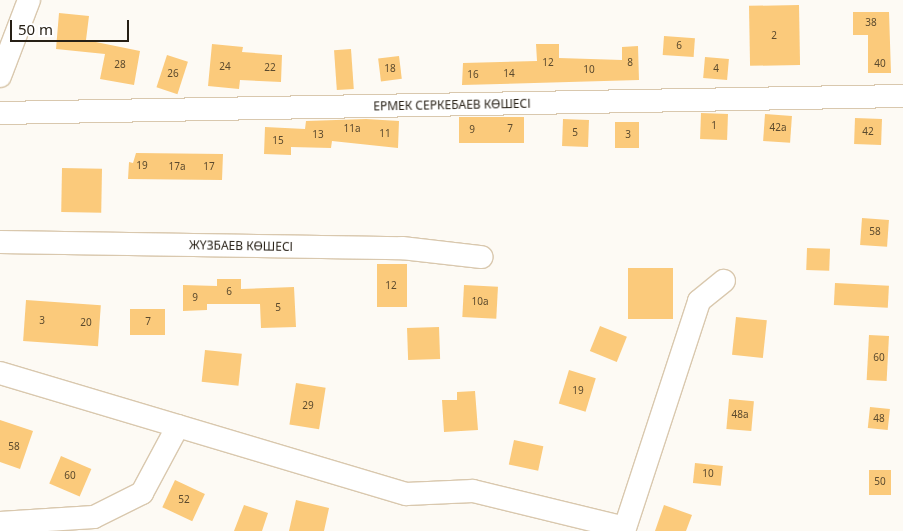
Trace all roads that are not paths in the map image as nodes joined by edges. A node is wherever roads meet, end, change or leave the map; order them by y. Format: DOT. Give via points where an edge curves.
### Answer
graph roads {
  1 [pos="29,0"];
  2 [pos="0,76"];
  3 [pos="903,96"];
  4 [pos="0,114"];
  5 [pos="0,242"];
  6 [pos="481,257"];
  7 [pos="724,280"];
  8 [pos="0,373"];
  9 [pos="178,426"];
  10 [pos="0,523"];
  11 [pos="624,530"];
  1 -- 2 [label="street"];
  3 -- 4 [label="street, ЕРМЕК СЕРКЕБАЕВ КӨШЕСІ"];
  5 -- 6 [label="street, ЖҮЗБАЕВ КӨШЕСІ" via="402,248"];
  7 -- 11 [label="street" via="699,300"];
  8 -- 9 [label="street"];
  9 -- 10 [label="street" via="142,493 94,517"];
  9 -- 11 [label="street" via="406,494 473,491"];
}
